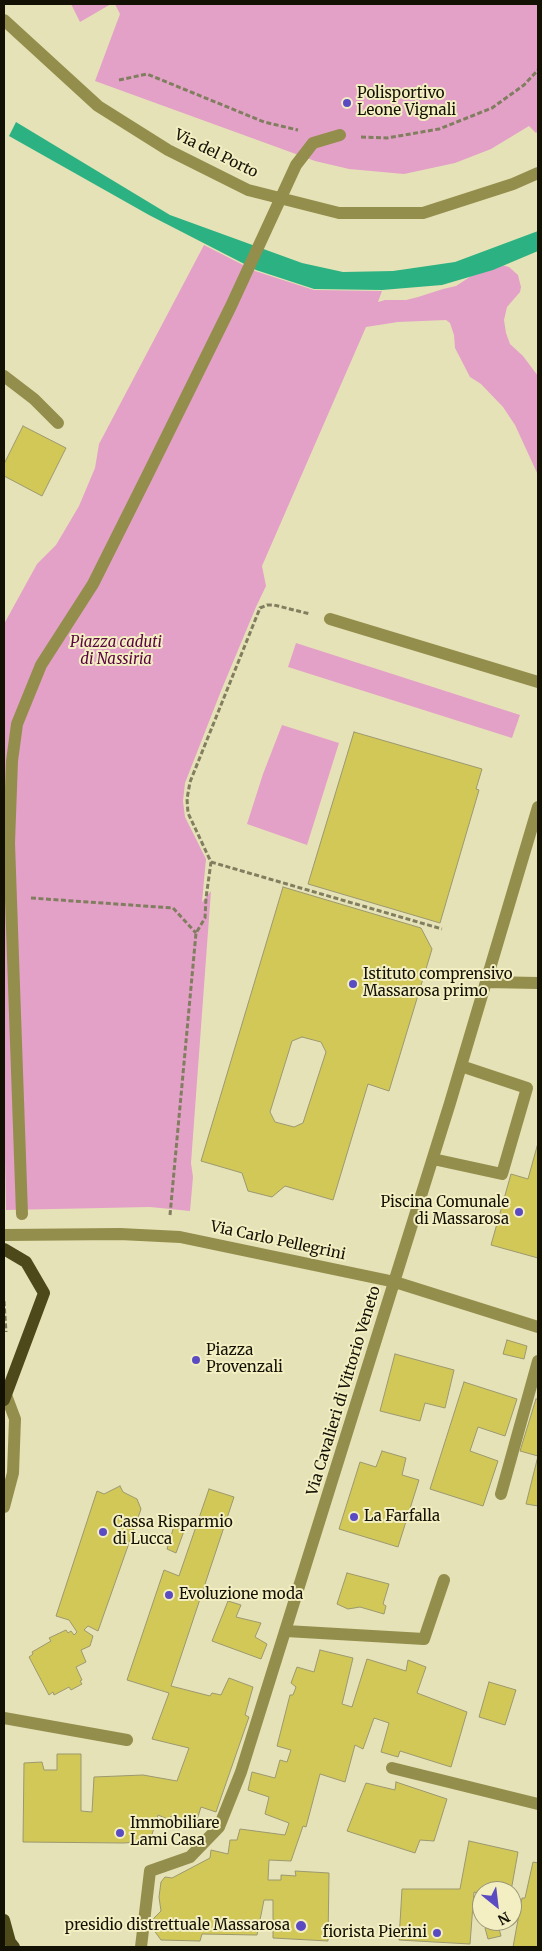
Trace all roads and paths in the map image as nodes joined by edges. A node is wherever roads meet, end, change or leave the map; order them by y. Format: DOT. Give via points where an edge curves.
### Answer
graph roads {
  1 [pos="4,20"];
  2 [pos="538,70"];
  3 [pos="119,80"];
  4 [pos="303,131"];
  5 [pos="340,135"];
  6 [pos="538,172"];
  7 [pos="280,198"];
  8 [pos="4,376"];
  9 [pos="58,423"];
  10 [pos="330,619"];
  11 [pos="538,682"];
  12 [pos="538,807"];
  13 [pos="212,862"];
  14 [pos="11,898"];
  15 [pos="442,929"];
  16 [pos="196,934"];
  17 [pos="486,982"];
  18 [pos="538,983"];
  19 [pos="461,1066"];
  20 [pos="433,1159"];
  21 [pos="22,1214"];
  22 [pos="170,1215"];
  23 [pos="4,1235"];
  24 [pos="4,1249"];
  25 [pos="395,1282"];
  26 [pos="538,1327"];
  27 [pos="538,1360"];
  28 [pos="5,1398"];
  29 [pos="501,1494"];
  30 [pos="4,1508"];
  31 [pos="444,1580"];
  32 [pos="286,1631"];
  33 [pos="4,1718"];
  34 [pos="127,1740"];
  35 [pos="392,1768"];
  36 [pos="538,1804"];
  37 [pos="4,1920"];
  38 [pos="14,1947"];
  39 [pos="141,1947"];
  1 -- 7 [label="street, Via del Porto" via="98,106 168,150 248,190"];
  2 -- 5 [label="path" via="524,86 492,108 439,130 387,138"];
  3 -- 4 [label="path" via="147,74 264,122"];
  5 -- 7 [label="street" via="313,143 296,165"];
  6 -- 7 [label="street, Via del Porto" via="513,184 423,213 339,213"];
  7 -- 14 [label="street" via="231,306 93,584 41,665 17,724 9,842"];
  8 -- 9 [label="street"];
  10 -- 11 [label="street"];
  10 -- 13 [label="path" via="274,605 260,608 190,782 188,813"];
  12 -- 17 [label="street, Via Cavalieri di Vittorio Veneto"];
  13 -- 15 [label="path"];
  13 -- 16 [label="path" via="205,918"];
  14 -- 16 [label="path" via="173,908"];
  14 -- 21 [label="street"];
  16 -- 22 [label="path"];
  17 -- 18 [label="street"];
  17 -- 19 [label="street, Via Cavalieri di Vittorio Veneto"];
  19 -- 20 [label="street, Via Cavalieri di Vittorio Veneto"];
  19 -- 20 [label="street" via="527,1088 502,1174"];
  20 -- 25 [label="street, Via Cavalieri di Vittorio Veneto"];
  23 -- 25 [label="street, Via Carlo Pellegrini" via="180,1237"];
  24 -- 28 [label="main road" via="26,1262 44,1294"];
  25 -- 26 [label="street, Via Carlo Pellegrini"];
  25 -- 32 [label="street, Via Cavalieri di Vittorio Veneto"];
  27 -- 29 [label="street"];
  28 -- 30 [label="street" via="15,1419 13,1474"];
  31 -- 32 [label="street" via="424,1640"];
  32 -- 39 [label="street, Via Cavalieri di Vittorio Veneto" via="241,1772 219,1827 190,1857 150,1870"];
  33 -- 34 [label="street"];
  35 -- 36 [label="street"];
  37 -- 38 [label="main road"];
}
